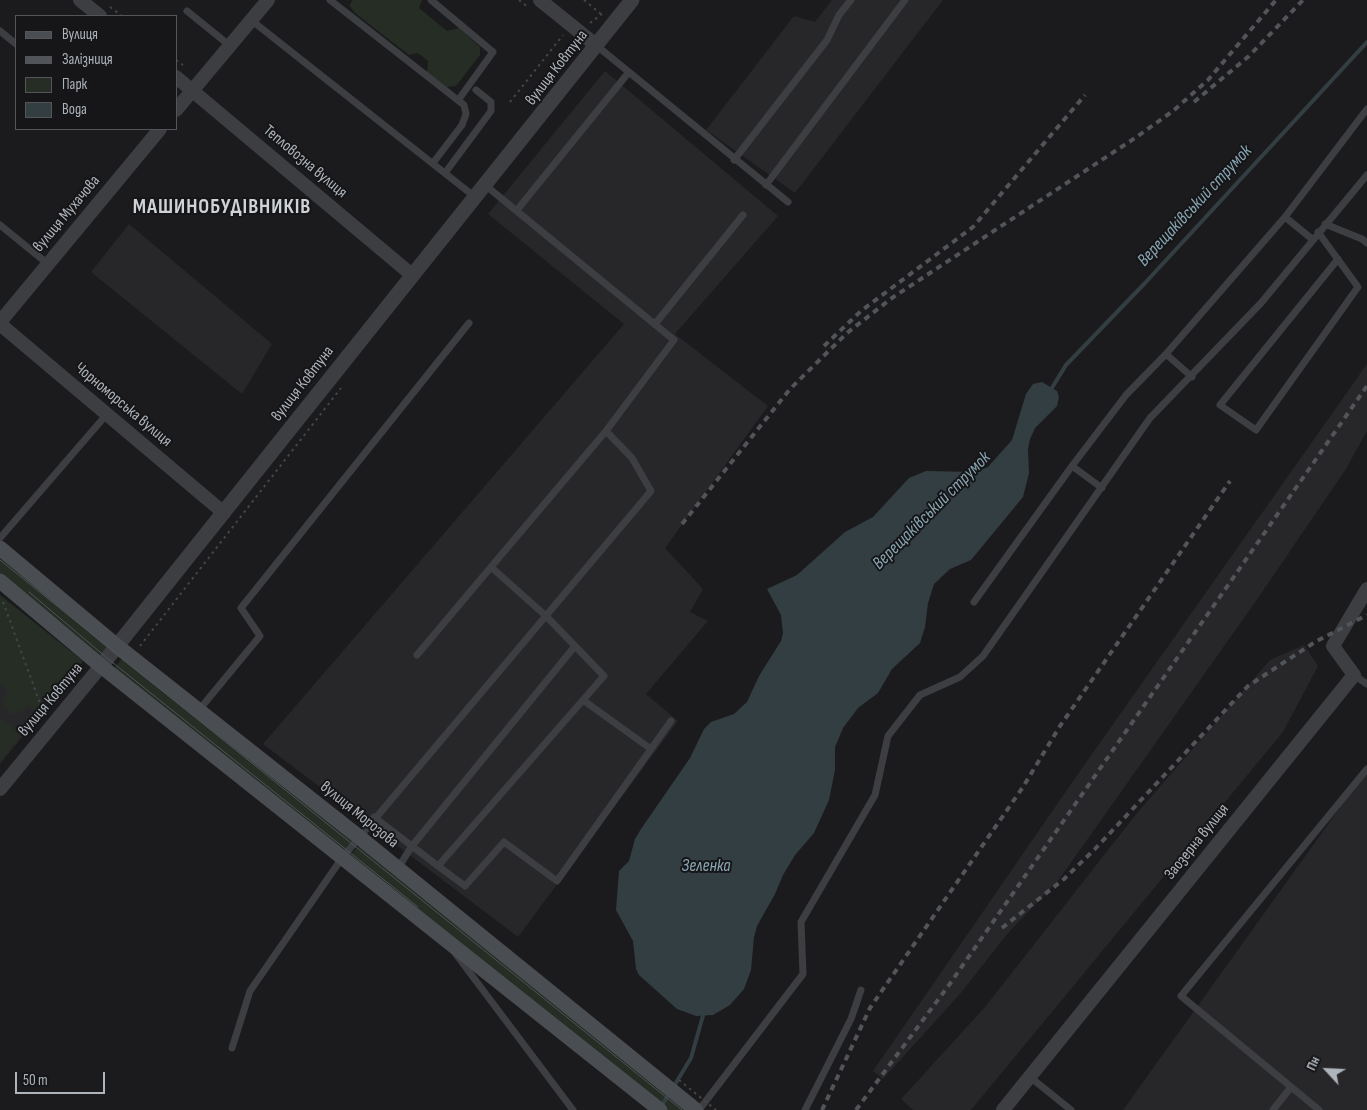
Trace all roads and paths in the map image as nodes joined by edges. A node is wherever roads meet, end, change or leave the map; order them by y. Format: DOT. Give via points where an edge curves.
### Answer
graph roads {
  1 [pos="80,0"];
  2 [pos="268,0"];
  3 [pos="330,0"];
  4 [pos="431,0"];
  5 [pos="540,0"];
  6 [pos="584,0"];
  7 [pos="632,0"];
  8 [pos="851,0"];
  9 [pos="905,0"];
  10 [pos="608,8"];
  11 [pos="104,11"];
  12 [pos="188,11"];
  13 [pos="118,15"];
  14 [pos="602,15"];
  15 [pos="251,20"];
  16 [pos="577,30"];
  17 [pos="0,31"];
  18 [pos="15,43"];
  19 [pos="229,45"];
  20 [pos="597,46"];
  21 [pos="629,72"];
  22 [pos="178,79"];
  23 [pos="193,90"];
  24 [pos="476,90"];
  25 [pos="459,99"];
  26 [pos="510,102"];
  27 [pos="178,108"];
  28 [pos="1367,109"];
  29 [pos="159,130"];
  30 [pos="734,160"];
  31 [pos="433,163"];
  32 [pos="445,173"];
  33 [pos="1367,175"];
  34 [pos="766,185"];
  35 [pos="480,191"];
  36 [pos="788,202"];
  37 [pos="517,210"];
  38 [pos="743,215"];
  39 [pos="1285,217"];
  40 [pos="1325,224"];
  41 [pos="0,225"];
  42 [pos="1318,232"];
  43 [pos="1365,238"];
  44 [pos="1312,239"];
  45 [pos="1338,259"];
  46 [pos="48,264"];
  47 [pos="412,275"];
  48 [pos="0,323"];
  49 [pos="469,323"];
  50 [pos="655,324"];
  51 [pos="1166,354"];
  52 [pos="1192,377"];
  53 [pos="345,384"];
  54 [pos="107,414"];
  55 [pos="606,431"];
  56 [pos="1072,466"];
  57 [pos="1102,488"];
  58 [pos="224,513"];
  59 [pos="0,538"];
  60 [pos="0,548"];
  61 [pos="491,567"];
  62 [pos="0,581"];
  63 [pos="1367,589"];
  64 [pos="0,595"];
  65 [pos="974,602"];
  66 [pos="546,616"];
  67 [pos="117,646"];
  68 [pos="576,646"];
  69 [pos="138,649"];
  70 [pos="417,655"];
  71 [pos="101,666"];
  72 [pos="1354,675"];
  73 [pos="1367,684"];
  74 [pos="583,700"];
  75 [pos="199,710"];
  76 [pos="46,719"];
  77 [pos="671,721"];
  78 [pos="651,749"];
  79 [pos="1367,769"];
  80 [pos="0,788"];
  81 [pos="374,817"];
  82 [pos="359,836"];
  83 [pos="412,846"];
  84 [pos="342,858"];
  85 [pos="438,866"];
  86 [pos="398,868"];
  87 [pos="447,942"];
  88 [pos="860,990"];
  89 [pos="232,1048"];
  90 [pos="1030,1077"];
  91 [pos="675,1085"];
  92 [pos="1291,1088"];
  93 [pos="700,1107"];
  94 [pos="658,1109"];
  95 [pos="574,1110"];
  96 [pos="716,1110"];
  97 [pos="804,1110"];
  98 [pos="1004,1110"];
  99 [pos="1071,1110"];
  100 [pos="1273,1110"];
  101 [pos="1319,1110"];
  1 -- 11 [label="street"];
  2 -- 15 [label="street"];
  3 -- 25 [label="lane"];
  4 -- 25 [label="lane" via="494,52"];
  5 -- 16 [label="street"];
  6 -- 14 [label="path"];
  7 -- 20 [label="street, вулиця Ковтуна"];
  8 -- 30 [label="lane" via="839,15 827,40"];
  9 -- 34 [label="lane"];
  10 -- 14 [label="path"];
  11 -- 13 [label="path"];
  12 -- 19 [label="lane"];
  14 -- 16 [label="path"];
  15 -- 19 [label="street"];
  15 -- 31 [label="lane"];
  16 -- 20 [label="street"];
  16 -- 26 [label="path" via="562,35"];
  17 -- 18 [label="lane"];
  19 -- 23 [label="street"];
  20 -- 21 [label="lane"];
  20 -- 35 [label="street, вулиця Ковтуна"];
  21 -- 30 [label="lane"];
  21 -- 37 [label="lane"];
  22 -- 23 [label="street, Тепловозна вулиця"];
  23 -- 27 [label="street"];
  23 -- 47 [label="street, Тепловозна вулиця"];
  24 -- 32 [label="lane" via="491,102 491,111"];
  25 -- 31 [label="lane" via="466,109 465,119"];
  28 -- 39 [label="lane"];
  29 -- 46 [label="street, вулиця Мухачова"];
  30 -- 34 [label="lane"];
  31 -- 32 [label="lane"];
  32 -- 35 [label="lane"];
  33 -- 40 [label="lane"];
  34 -- 36 [label="lane"];
  35 -- 37 [label="lane"];
  35 -- 47 [label="street, вулиця Ковтуна"];
  37 -- 50 [label="lane"];
  38 -- 50 [label="lane"];
  39 -- 44 [label="lane"];
  39 -- 51 [label="lane"];
  40 -- 42 [label="lane"];
  40 -- 43 [label="lane"];
  41 -- 46 [label="lane"];
  42 -- 44 [label="lane"];
  42 -- 45 [label="lane"];
  44 -- 52 [label="lane" via="1262,303"];
  45 -- 45 [label="lane" via="1220,405 1256,430 1358,288"];
  46 -- 48 [label="street, вулиця Мухачова"];
  47 -- 58 [label="street, вулиця Ковтуна"];
  48 -- 54 [label="street, Чорноморська вулиця"];
  49 -- 75 [label="lane" via="241,608 260,636"];
  50 -- 55 [label="lane" via="674,340"];
  51 -- 52 [label="lane"];
  51 -- 56 [label="lane" via="1126,395"];
  52 -- 57 [label="lane" via="1150,418"];
  53 -- 69 [label="path"];
  54 -- 58 [label="street, Чорноморська вулиця"];
  54 -- 59 [label="lane"];
  55 -- 61 [label="lane"];
  55 -- 66 [label="lane" via="632,458 651,491"];
  56 -- 57 [label="lane"];
  56 -- 65 [label="lane"];
  57 -- 93 [label="lane" via="984,656 960,677 920,695 888,736 875,795 801,922 803,974"];
  58 -- 67 [label="street, вулиця Ковтуна"];
  60 -- 67 [label="main road, вулиця Морозова"];
  61 -- 66 [label="lane"];
  61 -- 70 [label="lane"];
  62 -- 71 [label="main road"];
  63 -- 72 [label="street" via="1333,646"];
  64 -- 76 [label="path"];
  66 -- 68 [label="lane"];
  66 -- 81 [label="lane"];
  67 -- 71 [label="street, вулиця Ковтуна"];
  67 -- 75 [label="main road, вулиця Морозова"];
  68 -- 74 [label="lane" via="604,676"];
  68 -- 83 [label="lane"];
  71 -- 80 [label="street, вулиця Ковтуна"];
  71 -- 84 [label="main road"];
  72 -- 73 [label="lane"];
  72 -- 90 [label="street, Заозерна вулиця"];
  74 -- 78 [label="lane"];
  74 -- 85 [label="lane"];
  75 -- 82 [label="main road, вулиця Морозова"];
  77 -- 78 [label="lane"];
  78 -- 85 [label="lane" via="558,881 504,842 466,886"];
  79 -- 92 [label="lane" via="1180,996"];
  81 -- 82 [label="lane"];
  81 -- 83 [label="lane"];
  82 -- 84 [label="lane"];
  82 -- 86 [label="main road, вулиця Морозова"];
  83 -- 85 [label="lane"];
  83 -- 86 [label="lane"];
  84 -- 87 [label="main road"];
  84 -- 89 [label="lane" via="250,991"];
  86 -- 91 [label="main road, вулиця Морозова"];
  87 -- 94 [label="main road"];
  87 -- 95 [label="lane"];
  88 -- 97 [label="lane" via="851,1019"];
  90 -- 98 [label="street, Заозерна вулиця"];
  90 -- 99 [label="lane"];
  91 -- 93 [label="main road, вулиця Морозова"];
  91 -- 93 [label="path, bridge"];
  92 -- 100 [label="lane"];
  92 -- 101 [label="lane"];
  93 -- 96 [label="path, bridge"];
}
